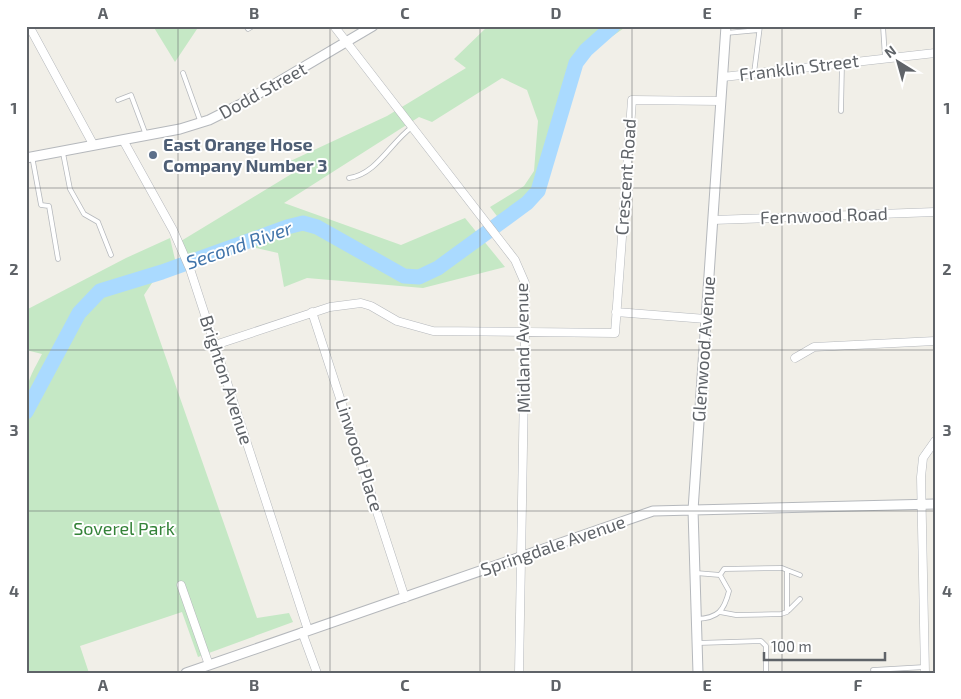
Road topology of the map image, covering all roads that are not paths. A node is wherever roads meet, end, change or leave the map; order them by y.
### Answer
1 (29, 26) edge
2 (246, 26) edge
3 (253, 26) edge
4 (334, 26) edge
5 (374, 26) edge
6 (883, 26) edge
7 (759, 28) edge
8 (726, 30) edge
9 (347, 43) junction
10 (935, 53) edge
11 (884, 58) junction
12 (842, 63) junction
13 (183, 73) dead end
14 (754, 73) junction
15 (723, 77) junction
16 (118, 100) dead end
17 (721, 101) junction
18 (841, 111) dead end
19 (201, 123) junction
20 (412, 127) junction
21 (146, 135) junction
22 (123, 140) junction
23 (93, 144) junction
24 (63, 150) junction
25 (29, 157) edge
26 (349, 178) dead end
27 (935, 212) edge
28 (713, 220) junction
29 (111, 255) dead end
30 (58, 259) dead end
31 (312, 312) junction
32 (616, 312) junction
33 (706, 319) junction
34 (525, 331) junction
35 (935, 341) edge
36 (215, 346) junction
37 (795, 358) dead end
38 (935, 441) edge
39 (922, 503) junction
40 (935, 504) edge
41 (693, 510) junction
42 (521, 557) junction
43 (787, 570) junction
44 (695, 573) junction
45 (720, 575) junction
46 (800, 575) dead end
47 (181, 585) dead end
48 (405, 598) junction
49 (800, 599) dead end
50 (720, 612) junction
51 (787, 612) junction
52 (697, 619) junction
53 (305, 631) junction
54 (697, 643) junction
55 (209, 665) junction
56 (873, 670) dead end
57 (925, 670) edge
58 (186, 673) edge
59 (317, 673) edge
60 (519, 673) edge
61 (698, 673) edge
62 (766, 673) edge

1 - 23 street
2 - 3 lane
4 - 9 street, Midland Avenue
5 - 9 street, Dodd Street
6 - 11 lane
7 - 8 lane
7 - 14 lane
8 - 15 street, Glenwood Avenue
9 - 19 street, Dodd Street
9 - 20 street, Midland Avenue
10 - 11 street, Franklin Street
11 - 12 street, Franklin Street
12 - 14 street, Franklin Street
12 - 18 lane
13 - 19 lane
14 - 15 street, Franklin Street
15 - 17 street, Glenwood Avenue
16 - 21 lane
17 - 28 street, Glenwood Avenue
17 - 32 street, Crescent Road
19 - 21 street, Dodd Street
20 - 26 lane
20 - 34 street, Midland Avenue
21 - 22 street, Dodd Street
22 - 23 street, Dodd Street
22 - 36 street, Brighton Avenue
23 - 24 street, Dodd Street
24 - 25 street, Dodd Street
24 - 29 lane
25 - 30 lane
27 - 28 street, Fernwood Road
28 - 33 street, Glenwood Avenue
31 - 34 street
31 - 36 street
31 - 48 street, Linwood Place
32 - 33 street
32 - 34 street
33 - 41 street, Glenwood Avenue
34 - 42 street, Midland Avenue
35 - 37 street
36 - 53 street, Brighton Avenue
38 - 39 street
39 - 40 street, Springdale Avenue
39 - 41 street, Springdale Avenue
39 - 57 street
41 - 42 street, Springdale Avenue
41 - 44 street, Glenwood Avenue
42 - 48 street, Springdale Avenue
42 - 60 street, Midland Avenue
43 - 45 lane
43 - 46 lane
43 - 51 lane
44 - 45 lane
44 - 52 street, Glenwood Avenue
45 - 50 lane
47 - 55 street
48 - 53 street, Springdale Avenue
49 - 51 lane
50 - 51 lane
50 - 52 lane
52 - 54 street, Glenwood Avenue
53 - 55 street, Springdale Avenue
53 - 59 street, Brighton Avenue
54 - 61 street, Glenwood Avenue
54 - 62 lane
55 - 58 street, Springdale Avenue
56 - 57 lane

